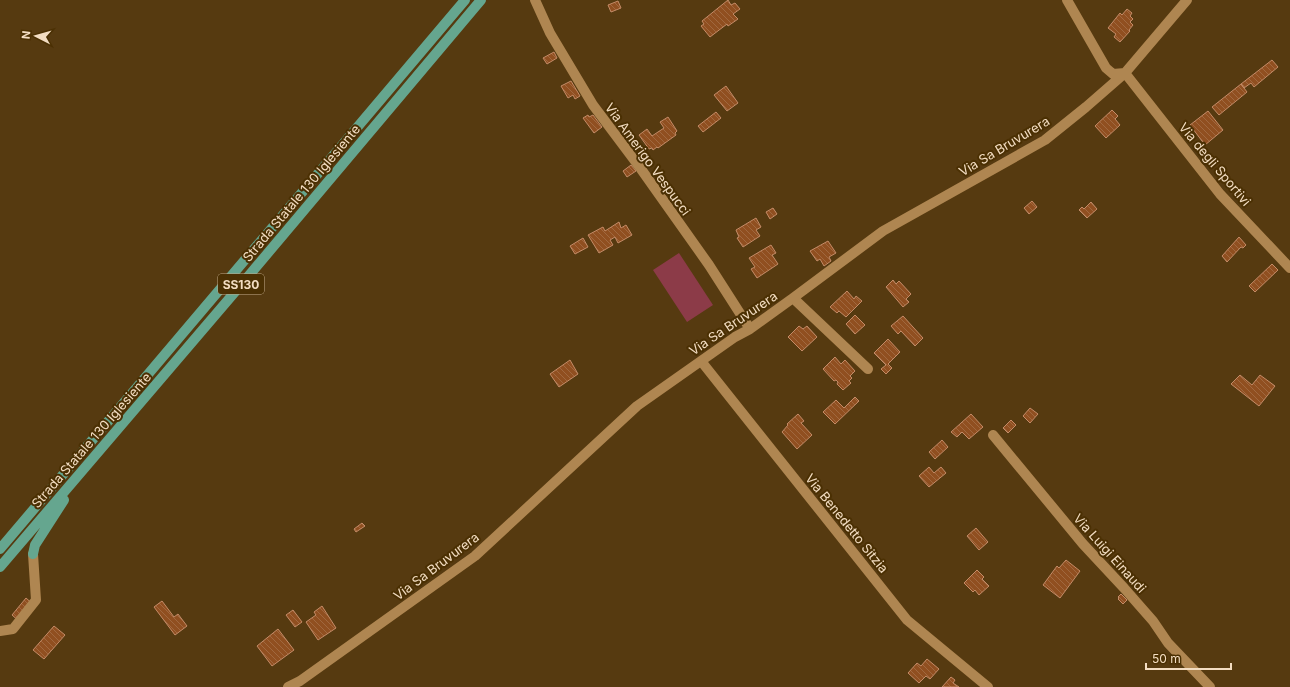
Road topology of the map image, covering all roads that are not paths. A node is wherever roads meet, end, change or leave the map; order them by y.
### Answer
1 (465, 0) edge
2 (481, 0) edge
3 (535, 0) edge
4 (1067, 0) edge
5 (1187, 0) edge
6 (1125, 73) junction
7 (1290, 268) edge
8 (793, 298) junction
9 (750, 329) junction
10 (701, 361) junction
11 (868, 369) dead end
12 (993, 434) dead end
13 (92, 459) junction
14 (0, 549) edge
15 (33, 554) joint
16 (0, 567) edge
17 (0, 630) edge
18 (288, 687) edge
19 (988, 687) edge
20 (1210, 687) edge

1 - 14 main road, Strada Statale 130 Iglesiente / SS130
2 - 13 main road, Strada Statale 130 Iglesiente / SS130
3 - 9 street, Via Amerigo Vespucci
4 - 6 street
5 - 6 street, Via Sa Bruvurera
6 - 7 street, Via degli Sportivi
6 - 8 street, Via Sa Bruvurera
8 - 9 street, Via Sa Bruvurera
8 - 11 street
9 - 10 street, Via Sa Bruvurera
10 - 18 street, Via Sa Bruvurera
10 - 19 street, Via Benedetto Sitzia
12 - 20 street, Via Luigi Einaudi
13 - 15 main road
13 - 16 main road, Strada Statale 130 Iglesiente / SS130
15 - 17 street

